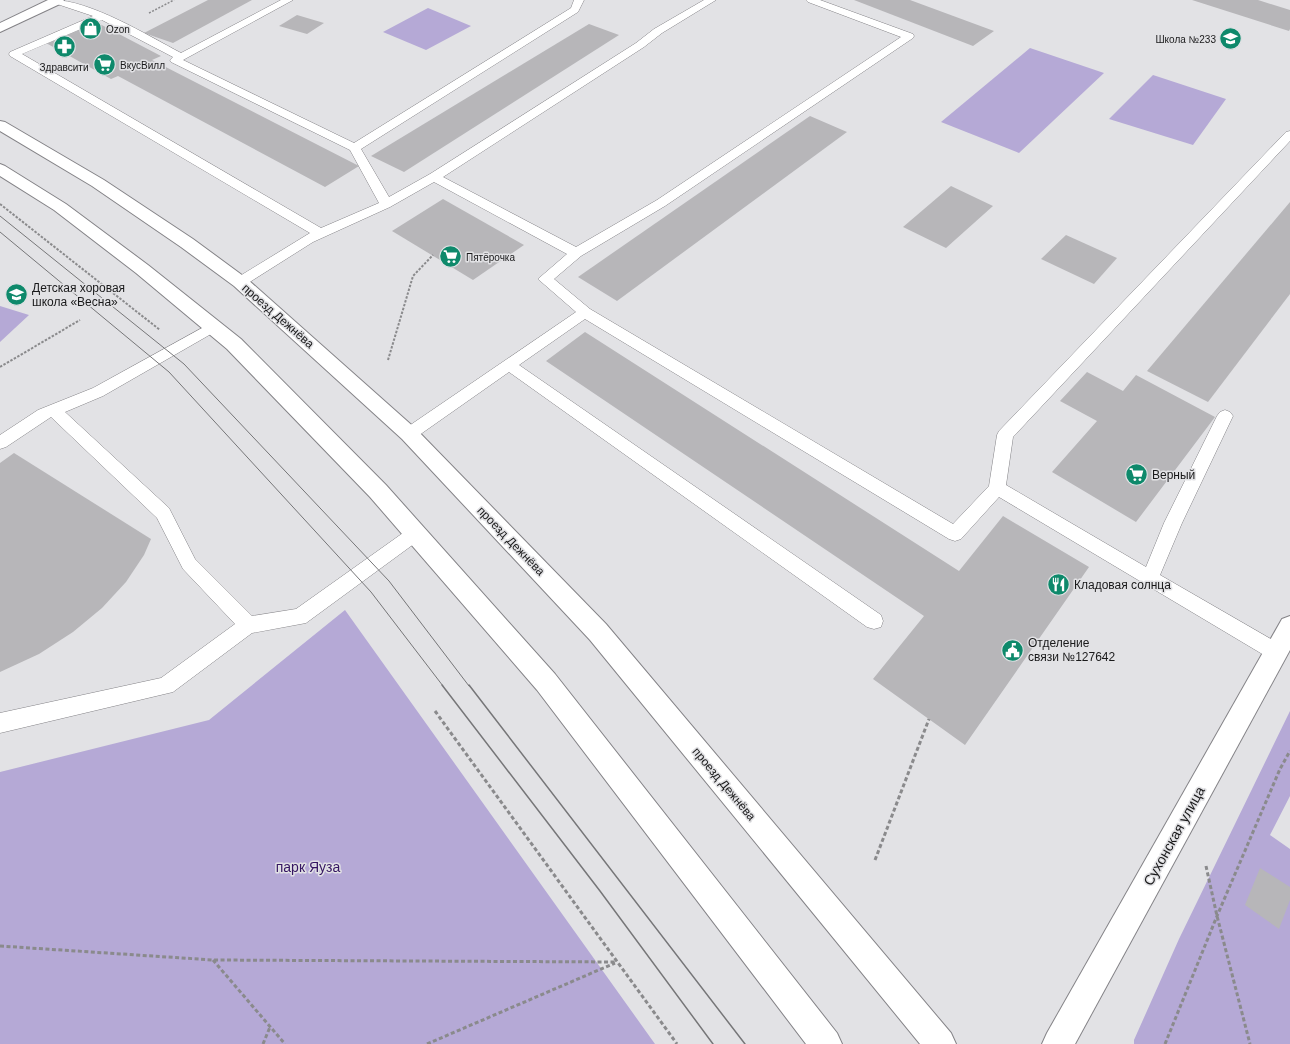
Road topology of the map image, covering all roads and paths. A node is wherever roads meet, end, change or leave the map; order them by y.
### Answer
1 (58, 0) edge
2 (288, 0) edge
3 (579, 0) edge
4 (711, 0) edge
5 (811, 0) edge
6 (102, 16) junction
7 (0, 28) edge
8 (182, 57) junction
9 (0, 125) edge
10 (1290, 134) edge
11 (355, 148) junction
12 (0, 169) edge
13 (434, 177) junction
14 (0, 204) edge
15 (386, 204) junction
16 (320, 234) junction
17 (576, 253) junction
18 (432, 255) dead end
19 (240, 282) junction
20 (585, 312) junction
21 (80, 320) dead end
22 (212, 327) junction
23 (180, 346) junction
24 (388, 360) dead end
25 (509, 365) junction
26 (0, 367) edge
27 (53, 410) junction
28 (1225, 416) dead end
29 (409, 434) junction
30 (0, 443) edge
31 (997, 488) junction
32 (416, 533) junction
33 (1150, 578) junction
34 (874, 621) dead end
35 (248, 625) junction
36 (1290, 627) edge
37 (1276, 652) junction
38 (435, 711) dead end
39 (929, 719) dead end
40 (0, 723) edge
41 (1290, 751) edge
42 (875, 860) dead end
43 (1206, 866) dead end
44 (1217, 916) junction
45 (0, 946) edge
46 (213, 960) junction
47 (617, 962) junction
48 (270, 1027) junction
49 (263, 1044) edge
50 (285, 1044) edge
51 (427, 1044) edge
52 (678, 1044) edge
53 (826, 1044) edge
54 (940, 1044) edge
55 (1058, 1044) edge
56 (1165, 1044) edge
57 (1250, 1044) edge

1 - 6 lane
1 - 7 main road
2 - 8 lane
3 - 11 lane
4 - 13 lane
5 - 17 lane
6 - 8 lane
6 - 16 lane
8 - 11 lane
9 - 19 main road, проезд Дежнёва
10 - 31 lane
11 - 15 lane
12 - 22 main road
13 - 15 lane
13 - 17 lane
14 - 23 path
15 - 16 lane
16 - 19 lane
17 - 20 lane
18 - 24 path
19 - 29 main road, проезд Дежнёва
20 - 25 lane
20 - 31 lane
21 - 26 path
22 - 23 lane
22 - 32 main road
23 - 27 lane
25 - 29 lane
25 - 34 lane
27 - 30 lane
27 - 35 lane
28 - 33 lane
29 - 54 main road, проезд Дежнёва
31 - 33 lane
32 - 35 lane
32 - 53 main road
33 - 37 lane
35 - 40 lane
36 - 37 main road, Сухонская улица
37 - 55 main road, Сухонская улица
38 - 47 path
39 - 42 path
41 - 44 path
43 - 44 path
44 - 56 path
44 - 57 path
45 - 46 path
46 - 47 path
46 - 48 path
47 - 51 path
47 - 52 path
48 - 49 path
48 - 50 path

